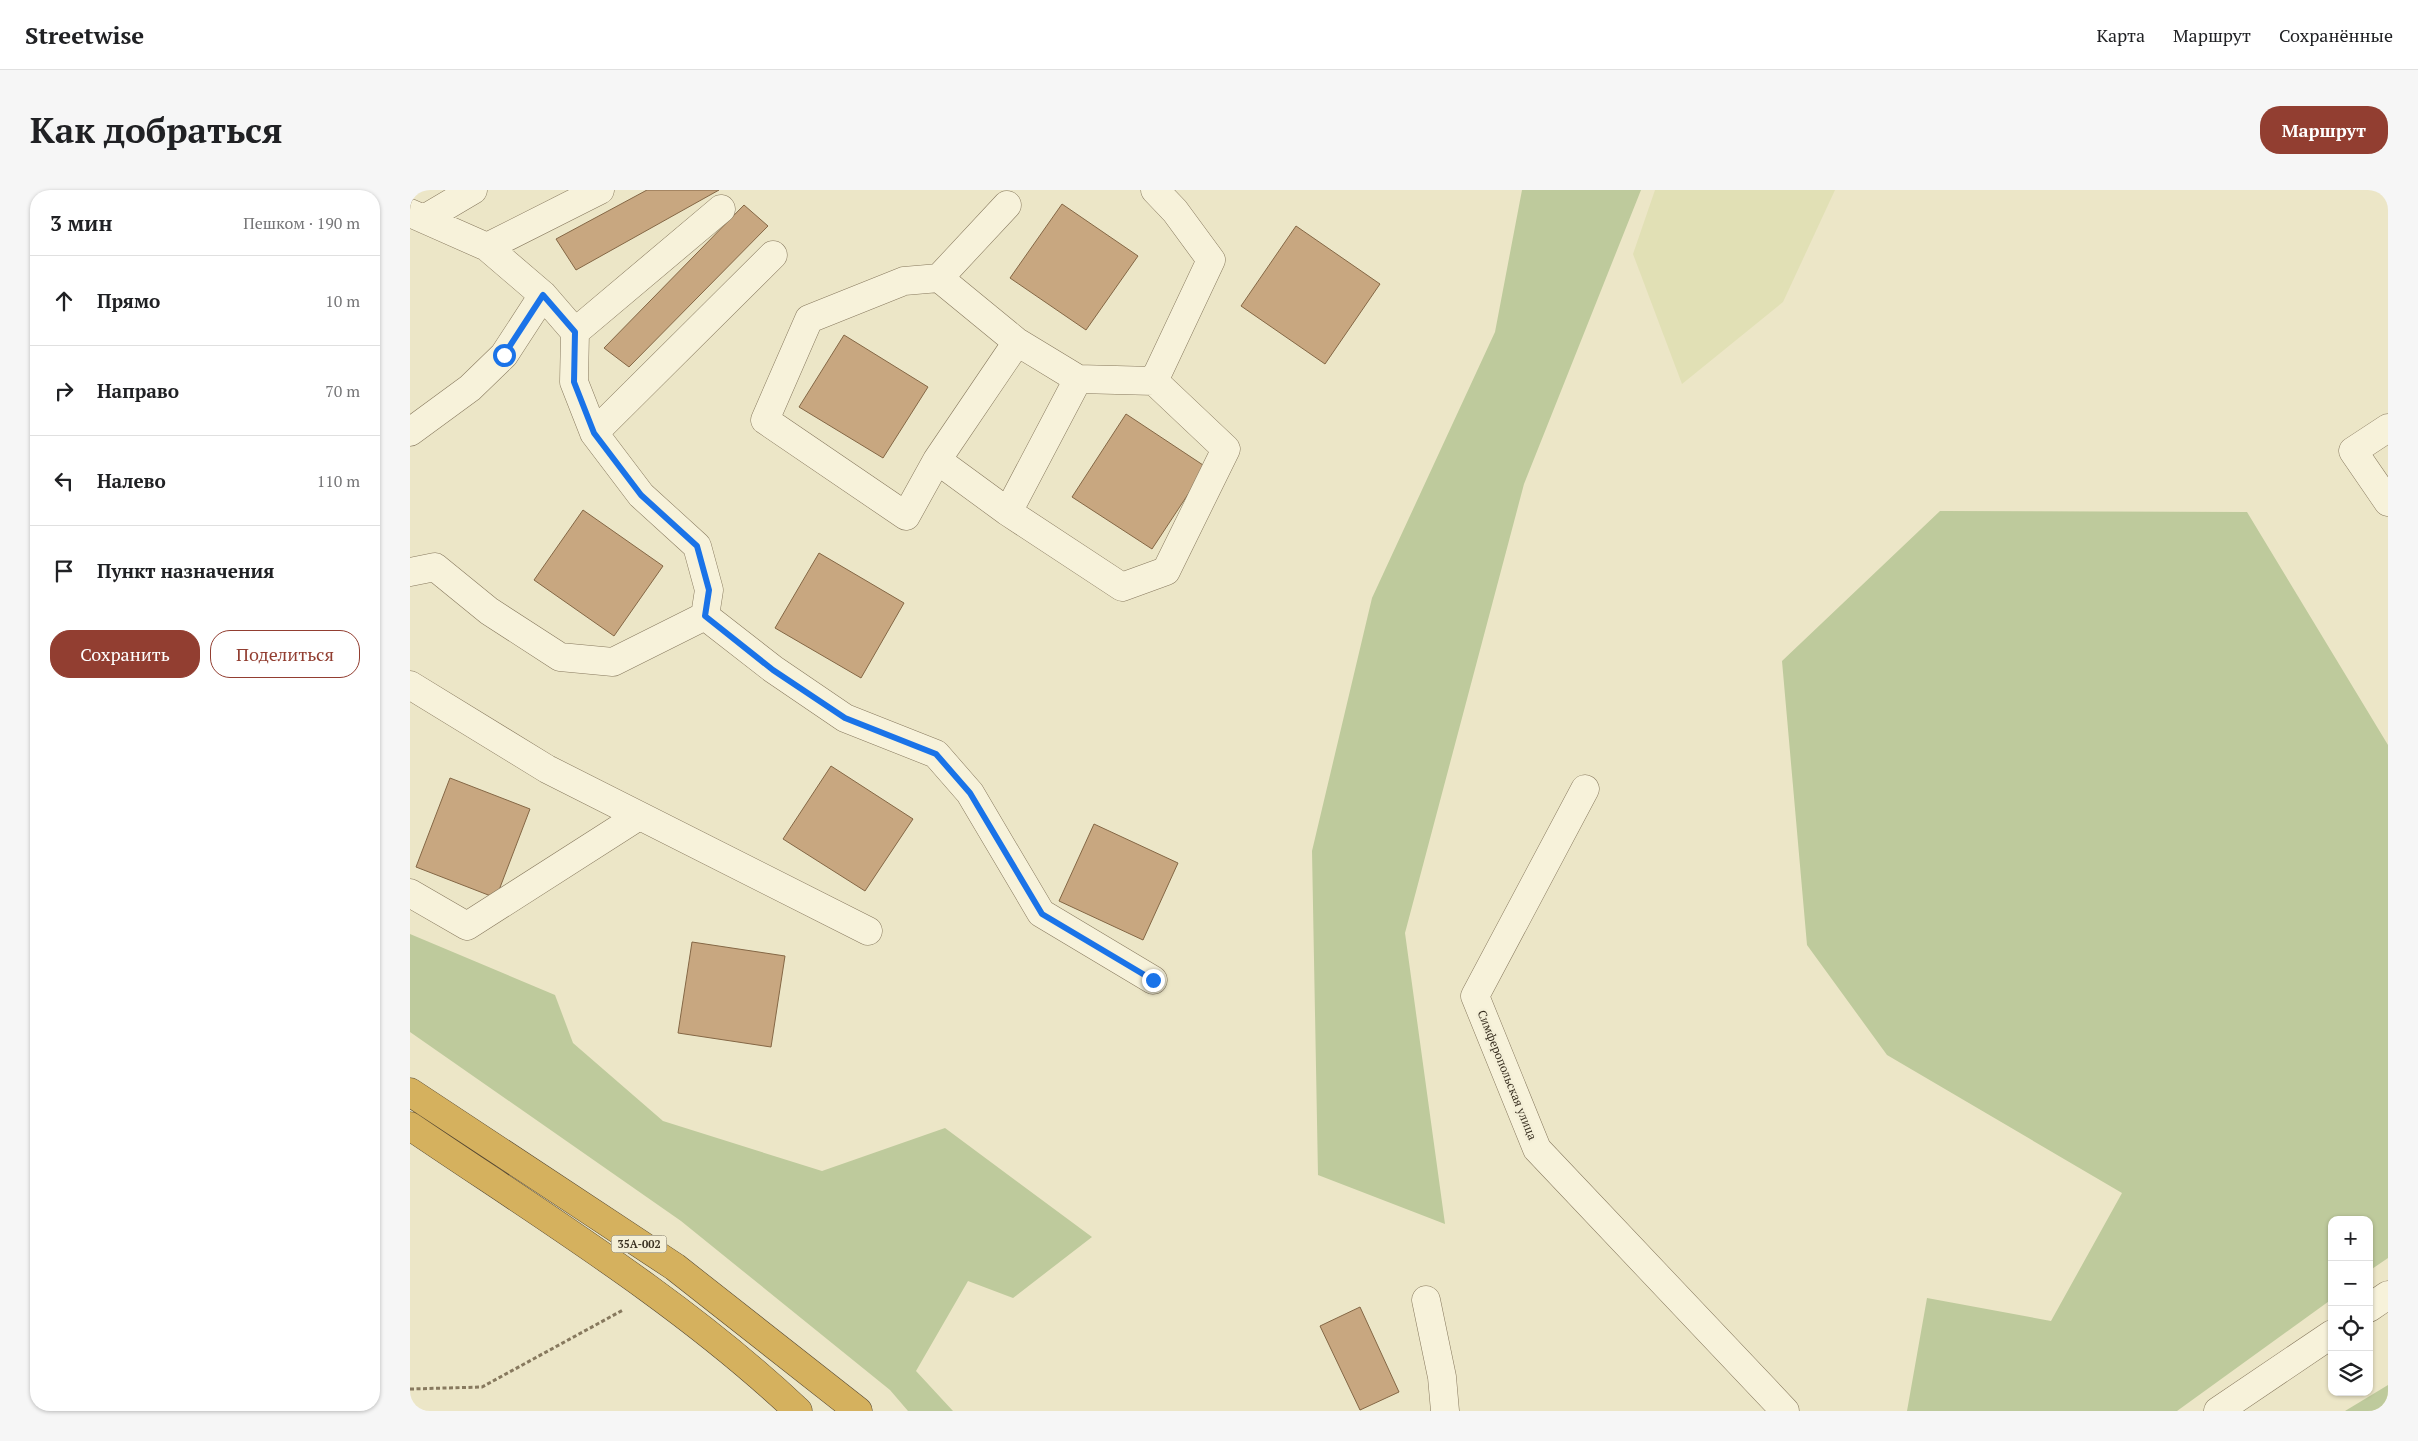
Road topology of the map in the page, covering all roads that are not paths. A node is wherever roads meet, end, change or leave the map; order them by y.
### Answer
1 (473, 190) edge
2 (600, 190) edge
3 (1155, 190) edge
4 (1007, 205) dead end
5 (721, 209) dead end
6 (417, 216) edge
7 (487, 247) junction
8 (773, 255) dead end
9 (939, 278) junction
10 (543, 295) junction
11 (575, 332) junction
12 (1017, 342) junction
13 (1078, 379) junction
14 (1154, 381) junction
15 (2388, 428) edge
16 (410, 432) edge
17 (594, 433) junction
18 (937, 460) junction
19 (2388, 502) edge
20 (1008, 512) junction
21 (410, 572) edge
22 (705, 616) junction
23 (410, 685) edge
24 (1585, 789) dead end
25 (639, 816) junction
26 (410, 893) edge
27 (868, 931) dead end
28 (1153, 980) dead end
29 (410, 1092) edge
30 (410, 1126) edge
31 (2388, 1295) edge
32 (1426, 1300) dead end
33 (2372, 1306) edge
34 (2328, 1337) edge
35 (798, 1411) edge
36 (858, 1411) edge
37 (1445, 1411) edge
38 (1784, 1411) edge
39 (2218, 1411) edge

1 - 6 street
2 - 7 street
3 - 14 street
4 - 9 street
5 - 11 street
6 - 7 street
7 - 10 street
8 - 17 street
9 - 12 street
9 - 18 street
10 - 11 street
10 - 16 street
11 - 17 street
12 - 13 street
12 - 18 street
13 - 14 street
13 - 20 street
14 - 20 street
15 - 19 street
17 - 22 street
18 - 20 street
21 - 22 street
22 - 28 street
23 - 25 street
24 - 38 street, Симферопольская улица
25 - 26 street
25 - 27 street
29 - 36 highway, 35А-002
30 - 35 highway, 35А-002
31 - 33 street
32 - 37 street
34 - 39 street

